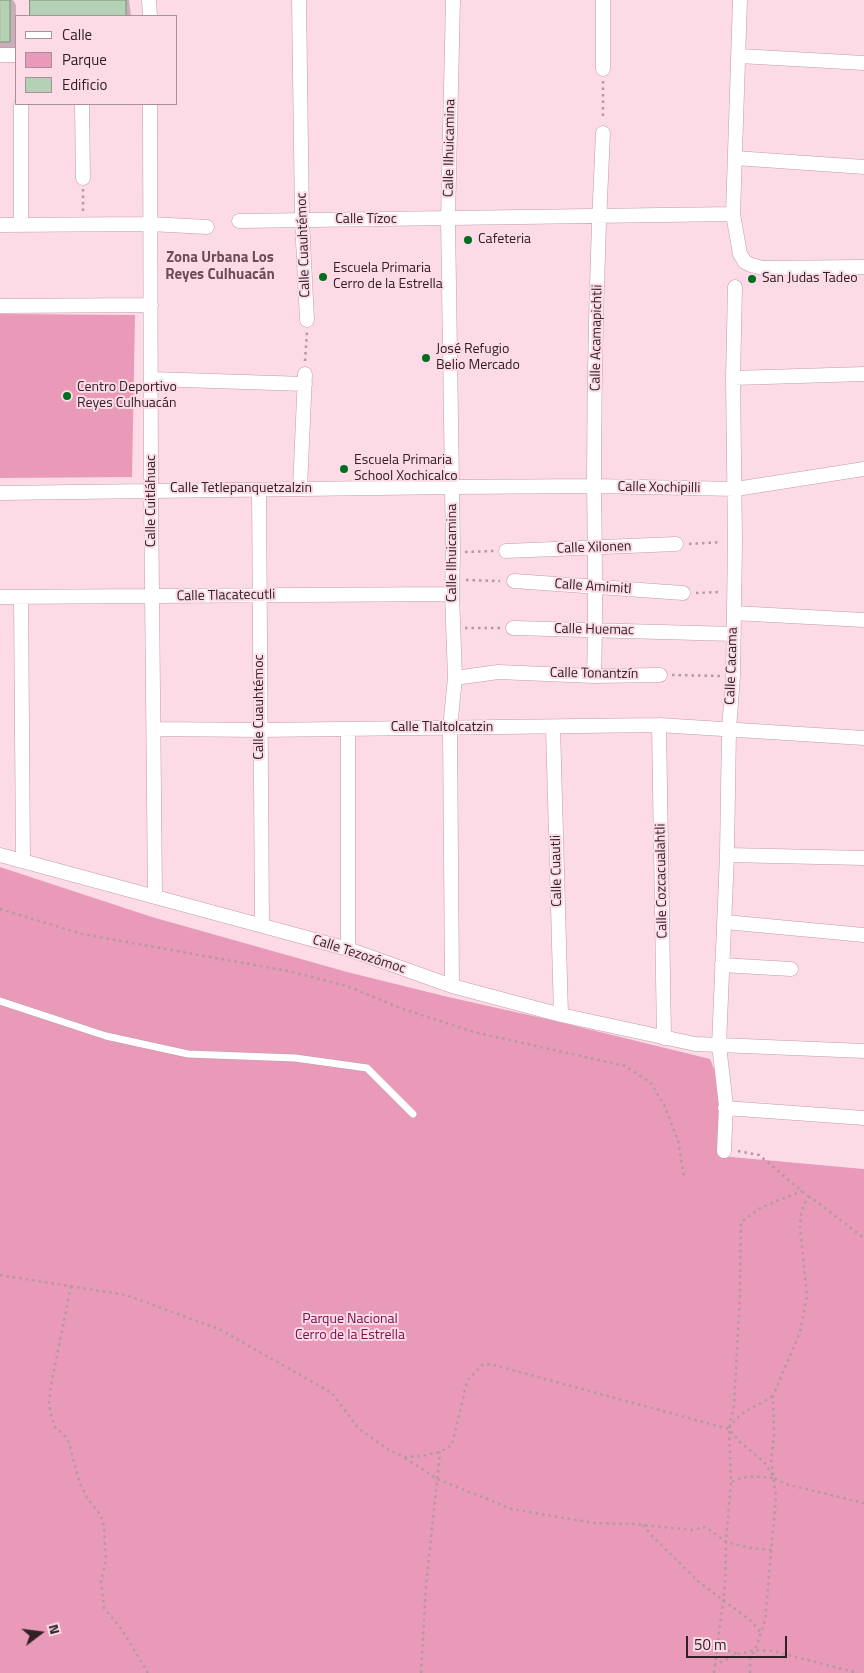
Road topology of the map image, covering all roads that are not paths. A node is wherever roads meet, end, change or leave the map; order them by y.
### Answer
1 (149, 0) edge
2 (299, 0) edge
3 (453, 0) edge
4 (603, 0) edge
5 (740, 0) edge
6 (150, 15) edge
7 (0, 55) edge
8 (15, 55) edge
9 (739, 56) junction
10 (864, 63) edge
11 (603, 69) road end
12 (21, 105) edge
13 (82, 105) edge
14 (150, 105) edge
15 (603, 134) road end
16 (735, 158) junction
17 (864, 167) edge
18 (83, 178) road end
19 (733, 214) junction
20 (599, 215) junction
21 (448, 219) junction
22 (302, 220) junction
23 (239, 221) dead end
24 (20, 224) junction
25 (150, 224) junction
26 (0, 225) edge
27 (207, 227) dead end
28 (864, 267) edge
29 (735, 287) dead end
30 (152, 305) junction
31 (0, 306) edge
32 (307, 320) road end
33 (864, 374) edge
34 (733, 378) junction
35 (152, 379) junction
36 (864, 469) edge
37 (594, 486) junction
38 (452, 487) junction
39 (300, 489) junction
40 (736, 489) junction
41 (151, 490) junction
42 (259, 490) junction
43 (0, 493) edge
44 (676, 544) road end
45 (596, 548) junction
46 (506, 551) road end
47 (514, 581) road end
48 (452, 587) junction
49 (596, 588) junction
50 (683, 593) road end
51 (259, 595) junction
52 (0, 597) edge
53 (21, 597) junction
54 (153, 597) junction
55 (734, 613) junction
56 (864, 620) edge
57 (513, 628) road end
58 (596, 630) junction
59 (734, 634) junction
60 (660, 674) road end
61 (594, 676) junction
62 (455, 678) junction
63 (659, 725) junction
64 (553, 727) junction
65 (450, 728) junction
66 (348, 729) junction
67 (729, 729) junction
68 (154, 730) junction
69 (260, 730) junction
70 (864, 738) edge
71 (0, 855) edge
72 (727, 856) junction
73 (864, 858) edge
74 (23, 861) junction
75 (155, 898) junction
76 (725, 922) junction
77 (262, 925) junction
78 (864, 935) edge
79 (348, 950) junction
80 (722, 965) junction
81 (791, 969) dead end
82 (452, 986) junction
83 (0, 1001) edge
84 (560, 1016) junction
85 (664, 1038) junction
86 (719, 1045) junction
87 (864, 1051) edge
88 (725, 1108) junction
89 (413, 1114) dead end
90 (864, 1118) edge
91 (724, 1150) road end

1 - 6 street
2 - 22 street, Calle Cuauhtémoc
3 - 21 street, Calle Ilhuicamina
4 - 11 street
5 - 9 street
7 - 8 street
9 - 10 street
9 - 16 street
12 - 24 street
13 - 18 street
14 - 25 street, Calle Cuitláhuac
15 - 20 street, Calle Acamapichtli
16 - 17 street
16 - 19 street
19 - 20 street, Calle Tízoc
19 - 28 street
20 - 21 street, Calle Tízoc
20 - 37 street, Calle Acamapichtli
21 - 22 street, Calle Tízoc
21 - 38 street, Calle Ilhuicamina
22 - 23 street, Calle Tízoc
22 - 32 street, Calle Cuauhtémoc
24 - 25 street
24 - 26 street
25 - 27 street
25 - 30 street, Calle Cuitláhuac
29 - 34 street, Calle Cacama
30 - 31 street
30 - 35 street, Calle Cuitláhuac
33 - 34 street
34 - 40 street, Calle Cacama
35 - 39 street
35 - 41 street, Calle Cuitláhuac
36 - 40 street, Calle Xochipilli
37 - 38 street, Calle Xochipilli
37 - 40 street, Calle Xochipilli
37 - 45 street, Calle Acamapichtli
38 - 39 street, Calle Tetlepanquetzalzin
38 - 48 street, Calle Ilhuicamina
39 - 42 street, Calle Tetlepanquetzalzin
40 - 55 street, Calle Cacama
41 - 42 street, Calle Tetlepanquetzalzin
41 - 43 street, Calle Tetlepanquetzalzin
41 - 54 street, Calle Cuitláhuac
42 - 51 street, Calle Cuauhtémoc
44 - 45 street, Calle Xilonen
45 - 46 street, Calle Xilonen
45 - 49 street, Calle Acamapichtli
47 - 49 street, Calle Amimitl
48 - 51 street, Calle Tlacatecutli
48 - 62 street, Calle Ilhuicamina
49 - 50 street, Calle Amimitl
49 - 58 street, Calle Acamapichtli
51 - 54 street, Calle Tlacatecutli
51 - 69 street, Calle Cuauhtémoc
52 - 53 street, Calle Tlacatecutli
53 - 54 street, Calle Tlacatecutli
53 - 74 street
54 - 68 street, Calle Cuitláhuac
55 - 56 street
55 - 59 street, Calle Cacama
57 - 58 street, Calle Huemac
58 - 59 street, Calle Huemac
58 - 61 street, Calle Acamapichtli
59 - 67 street, Calle Cacama
60 - 61 street, Calle Tonantzín
61 - 62 street, Calle Tonantzín
62 - 65 street, Calle Ilhuicamina
63 - 64 street, Calle Tlaltolcatzin
63 - 67 street, Calle Tlaltolcatzin
63 - 85 street, Calle Cozcacualahtli
64 - 65 street, Calle Tlaltolcatzin
64 - 84 street, Calle Cuautli
65 - 66 street, Calle Tlaltolcatzin
65 - 82 street, Calle Ilhuicamina
66 - 69 street, Calle Tlaltolcatzin
66 - 79 street
67 - 70 street, Calle Tlaltolcatzin
67 - 72 street, Calle Cacama
68 - 69 street, Calle Tlaltolcatzin
68 - 75 street, Calle Cuitláhuac
69 - 77 street, Calle Cuauhtémoc
71 - 74 street, Calle Tezozómoc
72 - 73 street
72 - 76 street, Calle Cacama
74 - 75 street, Calle Tezozómoc
75 - 77 street, Calle Tezozómoc
76 - 78 street
76 - 80 street, Calle Cacama
77 - 79 street, Calle Tezozómoc
79 - 82 street, Calle Tezozómoc
80 - 81 street
80 - 86 street, Calle Cacama
82 - 84 street, Calle Tezozómoc
83 - 89 lane
84 - 85 street, Calle Tezozómoc
85 - 86 street, Calle Tezozómoc
86 - 87 street, Calle Tezozómoc
86 - 88 street, Calle Cacama
88 - 90 street
88 - 91 street, Calle Cacama

